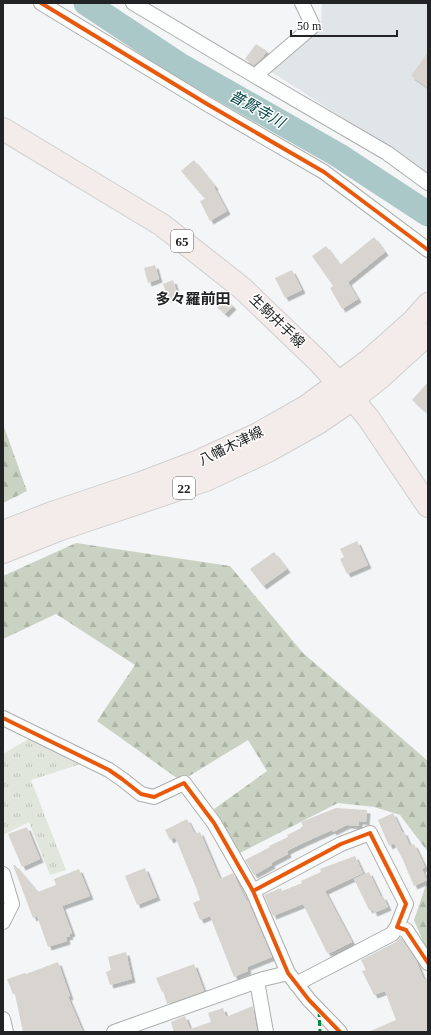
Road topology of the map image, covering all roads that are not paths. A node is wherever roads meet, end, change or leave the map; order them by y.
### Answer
1 (41, 3) edge
2 (133, 3) edge
3 (302, 3) edge
4 (255, 76) junction
5 (3, 129) edge
6 (428, 183) edge
7 (428, 250) edge
8 (428, 304) edge
9 (428, 334) edge
10 (338, 382) junction
11 (353, 399) junction
12 (428, 506) edge
13 (3, 532) edge
14 (3, 552) edge
15 (3, 718) edge
16 (3, 874) edge
17 (253, 891) junction
18 (3, 922) edge
19 (397, 927) junction
20 (428, 963) edge
21 (292, 979) junction
22 (257, 981) junction
23 (3, 1019) edge
24 (6, 1032) edge
25 (114, 1032) edge
26 (266, 1032) edge
27 (340, 1032) edge

1 - 7 street
2 - 4 street
3 - 4 street
4 - 6 street
5 - 10 main road, 生駒井手線 / 65
8 - 10 main road, 八幡木津線 / 22
9 - 11 main road, 八幡木津線 / 22
10 - 11 main road, 生駒井手線 / 65
10 - 13 main road, 八幡木津線 / 22
11 - 12 main road, 生駒井手線 / 65
11 - 14 main road, 八幡木津線 / 22
15 - 17 street
16 - 18 street
17 - 19 street
17 - 21 street
19 - 20 street
19 - 21 street
21 - 22 street
21 - 27 street
22 - 25 street
22 - 26 street
23 - 24 street

